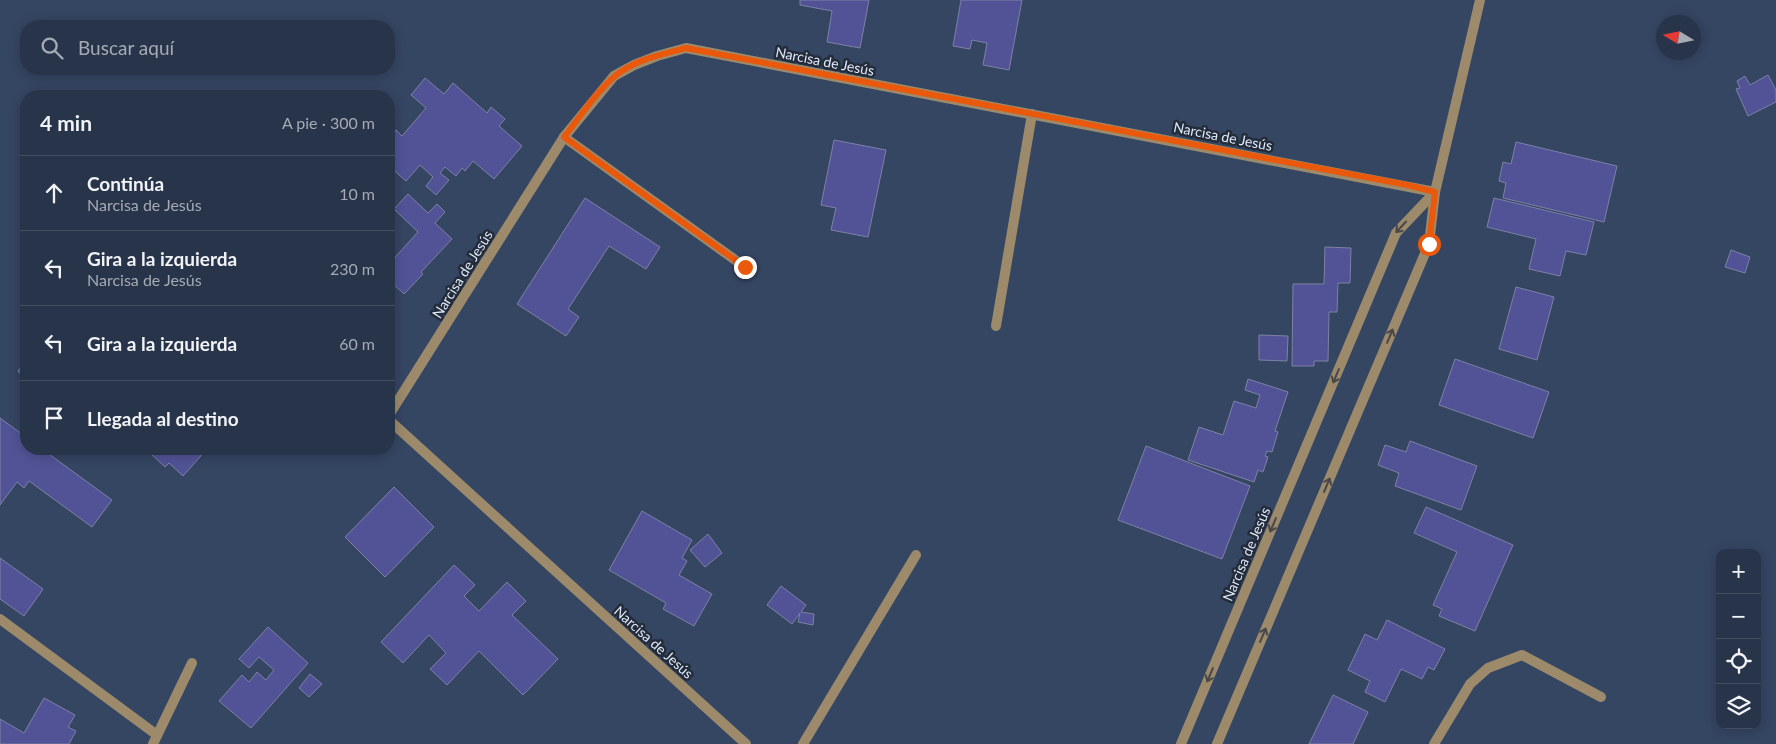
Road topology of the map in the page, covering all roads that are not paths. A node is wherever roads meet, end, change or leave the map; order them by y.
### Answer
1 (1480, 0) edge
2 (1032, 114) junction
3 (564, 137) junction
4 (1435, 192) junction
5 (745, 267) dead end
6 (996, 326) dead end
7 (395, 406) edge
8 (395, 425) edge
9 (916, 555) dead end
10 (0, 619) edge
11 (192, 663) dead end
12 (1601, 697) dead end
13 (155, 740) edge
14 (746, 744) edge
15 (803, 744) edge
16 (1181, 744) edge
17 (1217, 744) edge
18 (1434, 744) edge

1 - 4 street
2 - 3 street, Narcisa de Jesús
2 - 4 street, Narcisa de Jesús
2 - 6 street
3 - 5 street
3 - 7 street, Narcisa de Jesús
4 -> 16 street, Narcisa de Jesús
17 -> 4 street
8 - 14 street, Narcisa de Jesús
9 - 15 street
10 - 13 street
11 - 13 street
12 - 18 street

